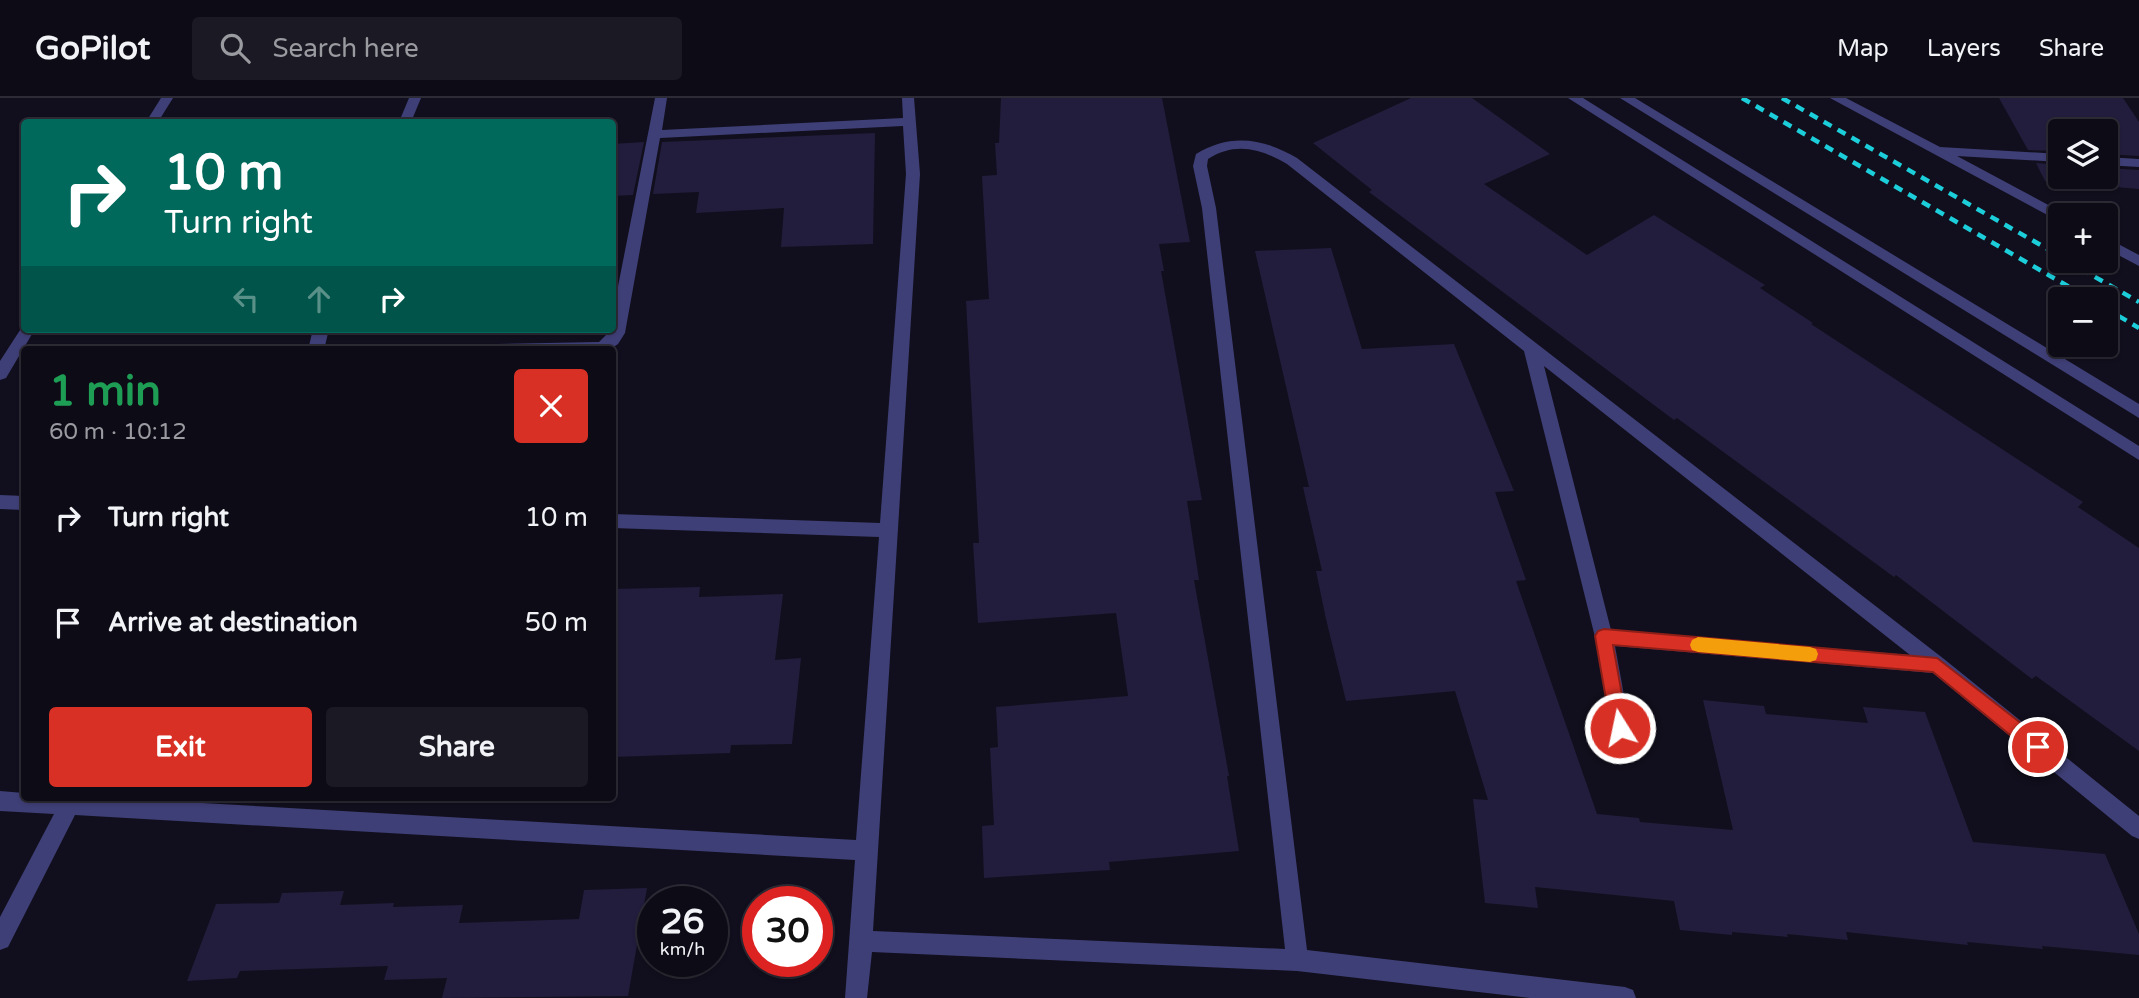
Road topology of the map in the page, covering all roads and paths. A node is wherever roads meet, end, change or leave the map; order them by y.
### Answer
1 (167, 98) edge
2 (415, 98) edge
3 (661, 98) edge
4 (908, 98) edge
5 (1574, 98) edge
6 (1626, 98) edge
7 (1836, 98) edge
8 (154, 119) edge
9 (406, 119) edge
10 (908, 122) junction
11 (654, 134) junction
12 (1707, 148) junction
13 (1935, 151) junction
14 (2048, 157) edge
15 (1672, 160) junction
16 (2118, 162) edge
17 (2139, 163) edge
18 (2048, 210) edge
19 (2118, 249) edge
20 (2139, 261) edge
21 (25, 333) edge
22 (604, 346) edge
23 (1532, 351) junction
24 (0, 374) edge
25 (2139, 412) edge
26 (2139, 454) edge
27 (0, 502) edge
28 (21, 503) edge
29 (616, 521) edge
30 (888, 530) junction
31 (1604, 636) junction
32 (1937, 665) junction
33 (1620, 728) dead end
34 (0, 801) edge
35 (69, 806) junction
36 (2139, 829) edge
37 (866, 851) junction
38 (0, 939) edge
39 (862, 941) junction
40 (1297, 960) junction
41 (856, 998) edge
42 (1625, 998) edge

1 - 8 street
2 - 9 street
3 - 11 street
4 - 10 street
5 - 15 street
6 - 12 street
7 - 13 street
10 - 11 street
10 - 30 street
11 - 22 street
12 - 15 street
12 - 25 street
13 - 14 street
13 - 18 street
15 - 26 street
16 - 17 street
19 - 20 street
21 - 24 street
23 - 31 street
23 - 32 street
23 - 40 street
27 - 28 street
29 - 30 street
30 - 37 street
31 - 32 street
31 - 33 street
32 - 36 street
34 - 35 street
35 - 37 street
35 - 38 street
37 - 39 street
39 - 40 street
39 - 41 street
40 - 42 street

